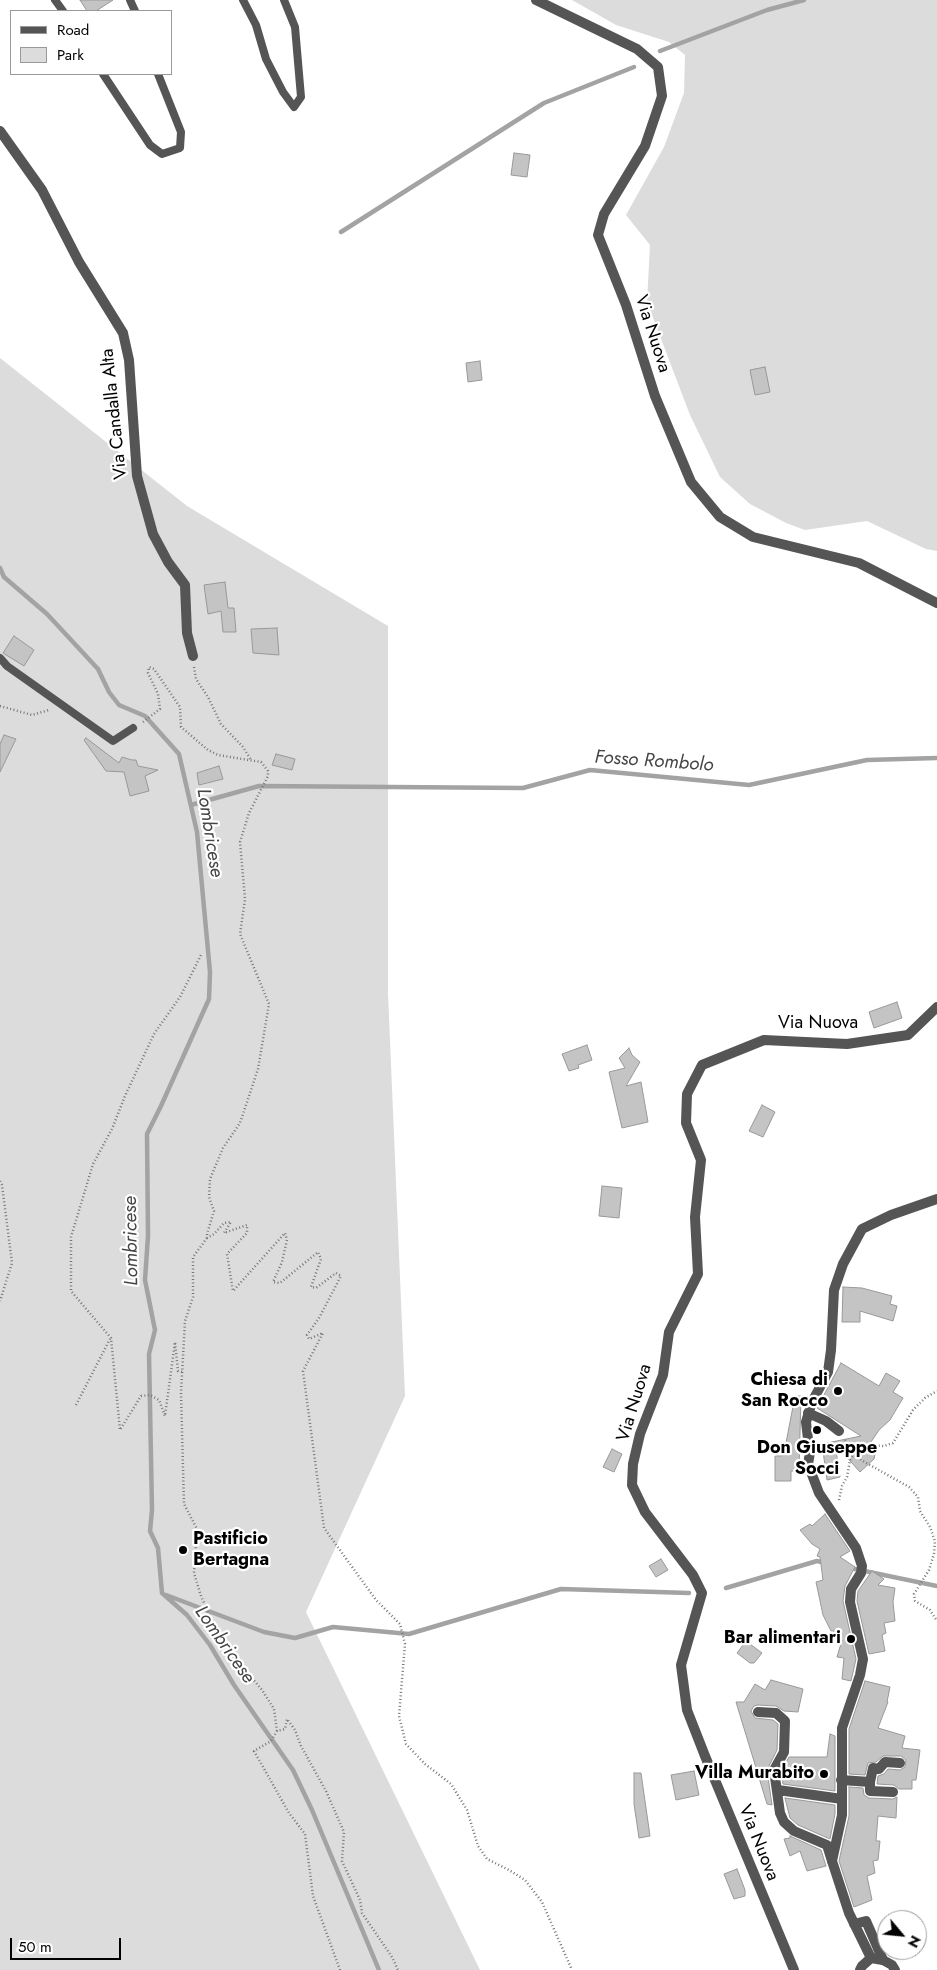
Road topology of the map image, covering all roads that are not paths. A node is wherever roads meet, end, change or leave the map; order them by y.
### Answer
1 (243, 0) edge
2 (284, 0) edge
3 (536, 0) edge
4 (104, 75) edge
5 (158, 75) edge
6 (0, 131) edge
7 (937, 603) edge
8 (193, 656) road end
9 (0, 658) edge
10 (133, 728) dead end
11 (937, 1007) edge
12 (937, 1199) edge
13 (808, 1413) junction
14 (839, 1431) dead end
15 (758, 1712) dead end
16 (900, 1763) dead end
17 (842, 1780) junction
18 (870, 1782) junction
19 (778, 1790) junction
20 (893, 1792) dead end
21 (842, 1800) junction
22 (832, 1861) junction
23 (854, 1924) junction
24 (877, 1946) edge
25 (871, 1958) junction
26 (877, 1959) edge
27 (883, 1960) edge
28 (794, 1970) edge
29 (860, 1970) edge
30 (895, 1970) edge

1 - 2 lane
3 - 7 street, Via Nuova
4 - 5 lane
6 - 8 street, Via Candalla Alta
9 - 10 lane
11 - 28 street, Via Nuova
12 - 13 street
13 - 14 street
13 - 17 street
15 - 19 street
16 - 18 street
17 - 18 street
17 - 21 street
18 - 20 street
19 - 21 street
19 - 22 street
21 - 22 street
22 - 23 street
23 - 24 street
23 - 25 street
25 - 26 street
25 - 29 street
27 - 30 street

